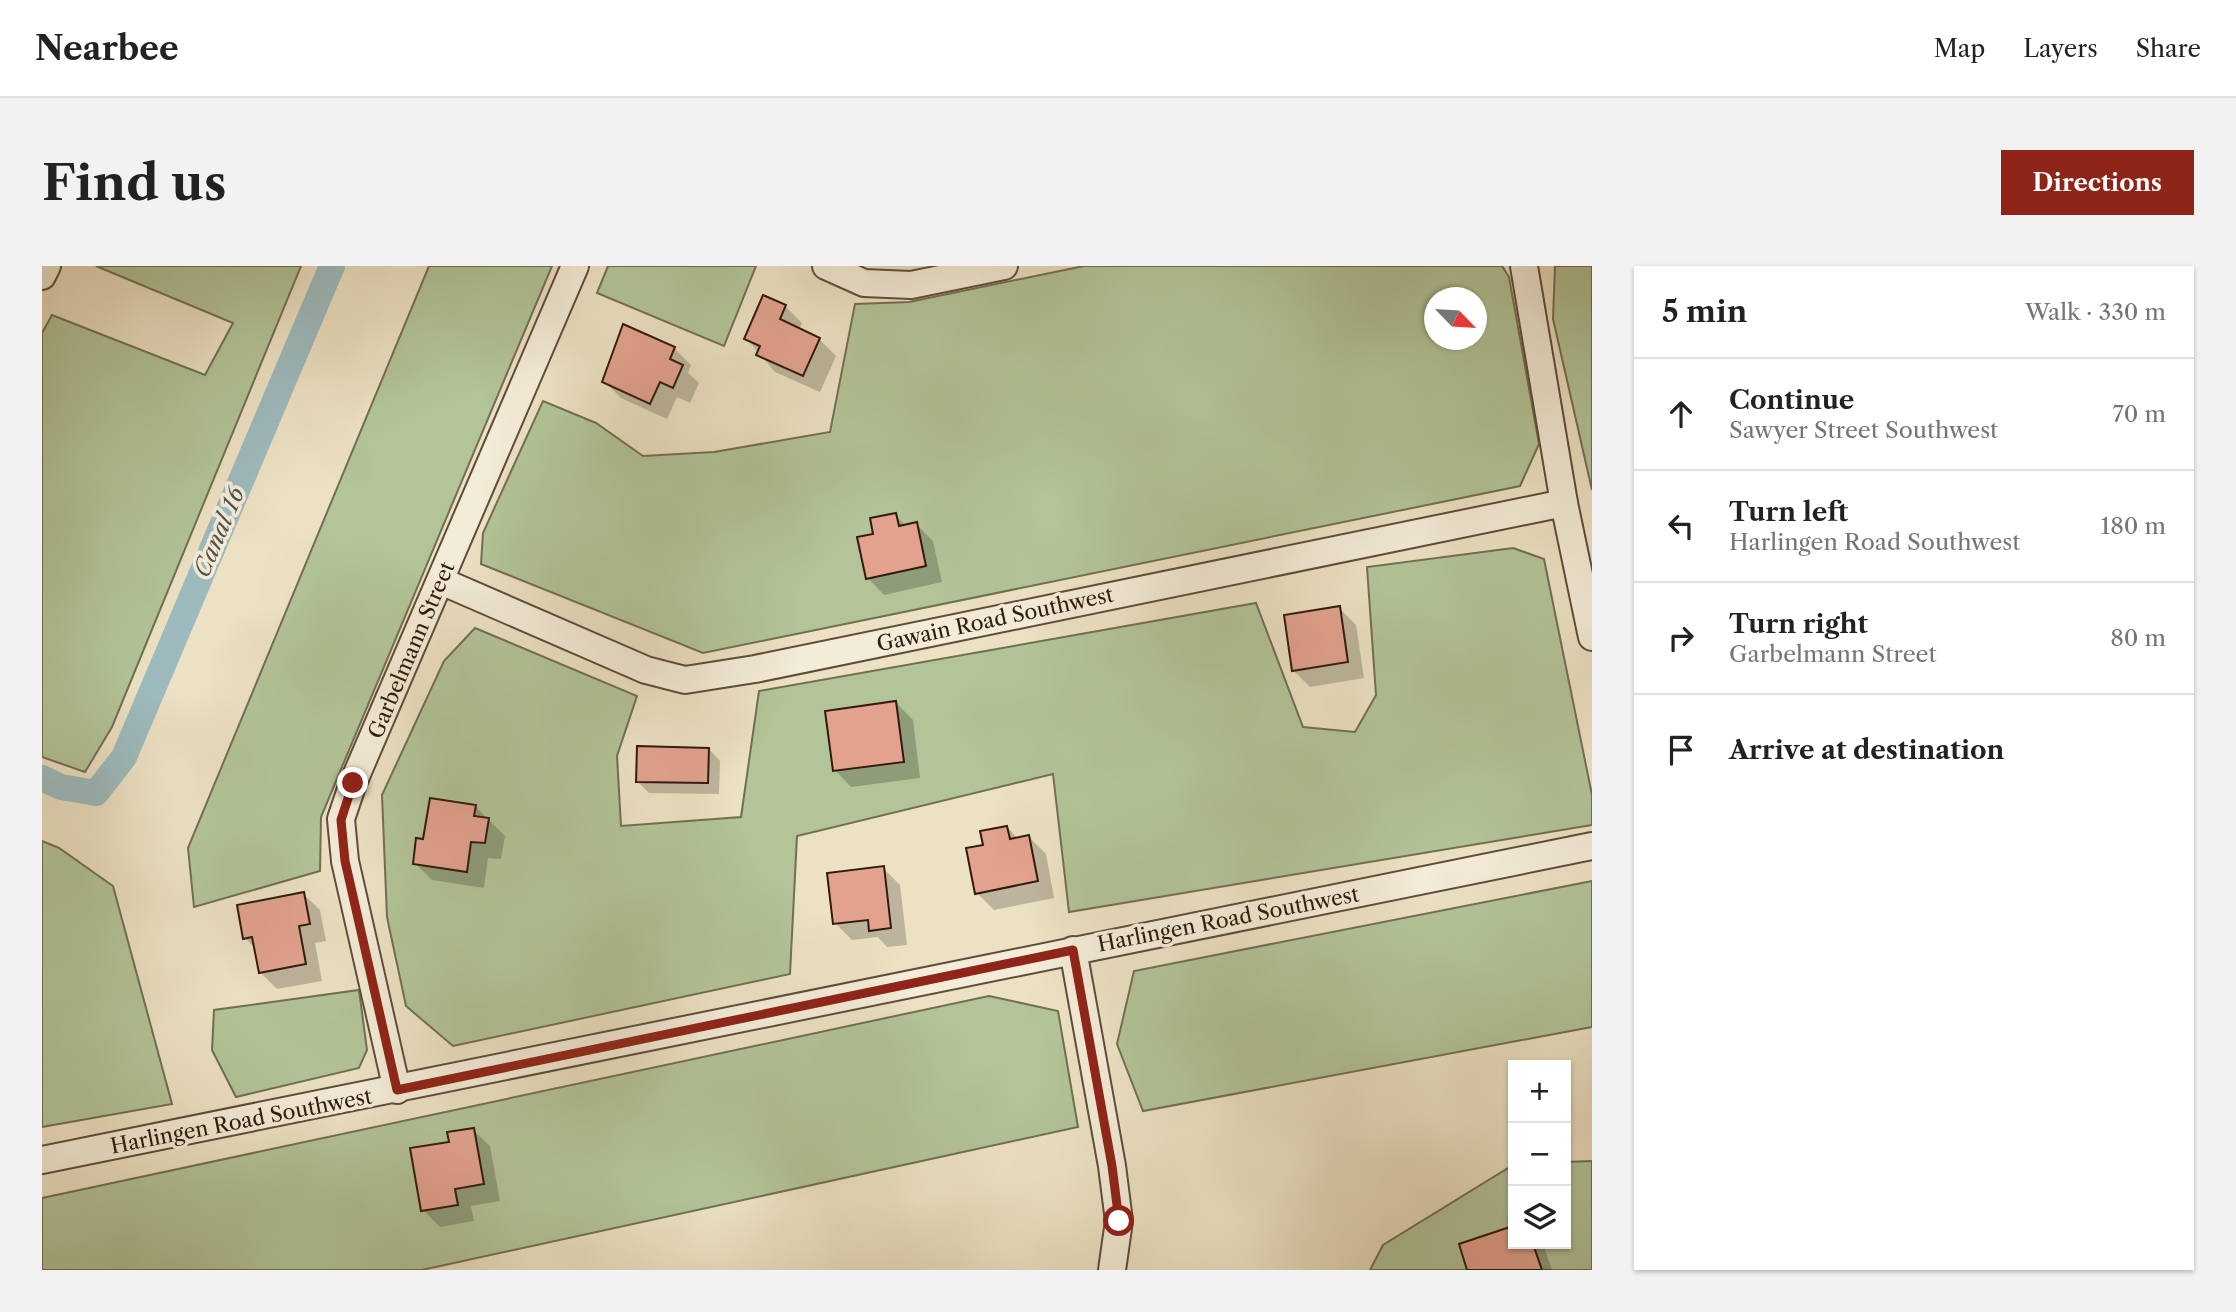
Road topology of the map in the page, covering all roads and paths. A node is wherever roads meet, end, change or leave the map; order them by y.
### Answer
1 (47, 266) edge
2 (575, 266) edge
3 (826, 266) edge
4 (1004, 266) edge
5 (1524, 266) edge
6 (42, 276) edge
7 (1564, 503) junction
8 (441, 581) junction
9 (1592, 636) edge
10 (1592, 846) edge
11 (1073, 950) junction
12 (397, 1090) junction
13 (42, 1160) edge
14 (1112, 1270) edge

1 - 6 street
2 - 8 street, Garbelmann Street
3 - 4 street
5 - 7 street
7 - 8 street, Gawain Road Southwest
7 - 9 street
8 - 12 street, Garbelmann Street
10 - 11 street, Harlingen Road Southwest
11 - 12 street, Harlingen Road Southwest
11 - 14 street
12 - 13 street, Harlingen Road Southwest

